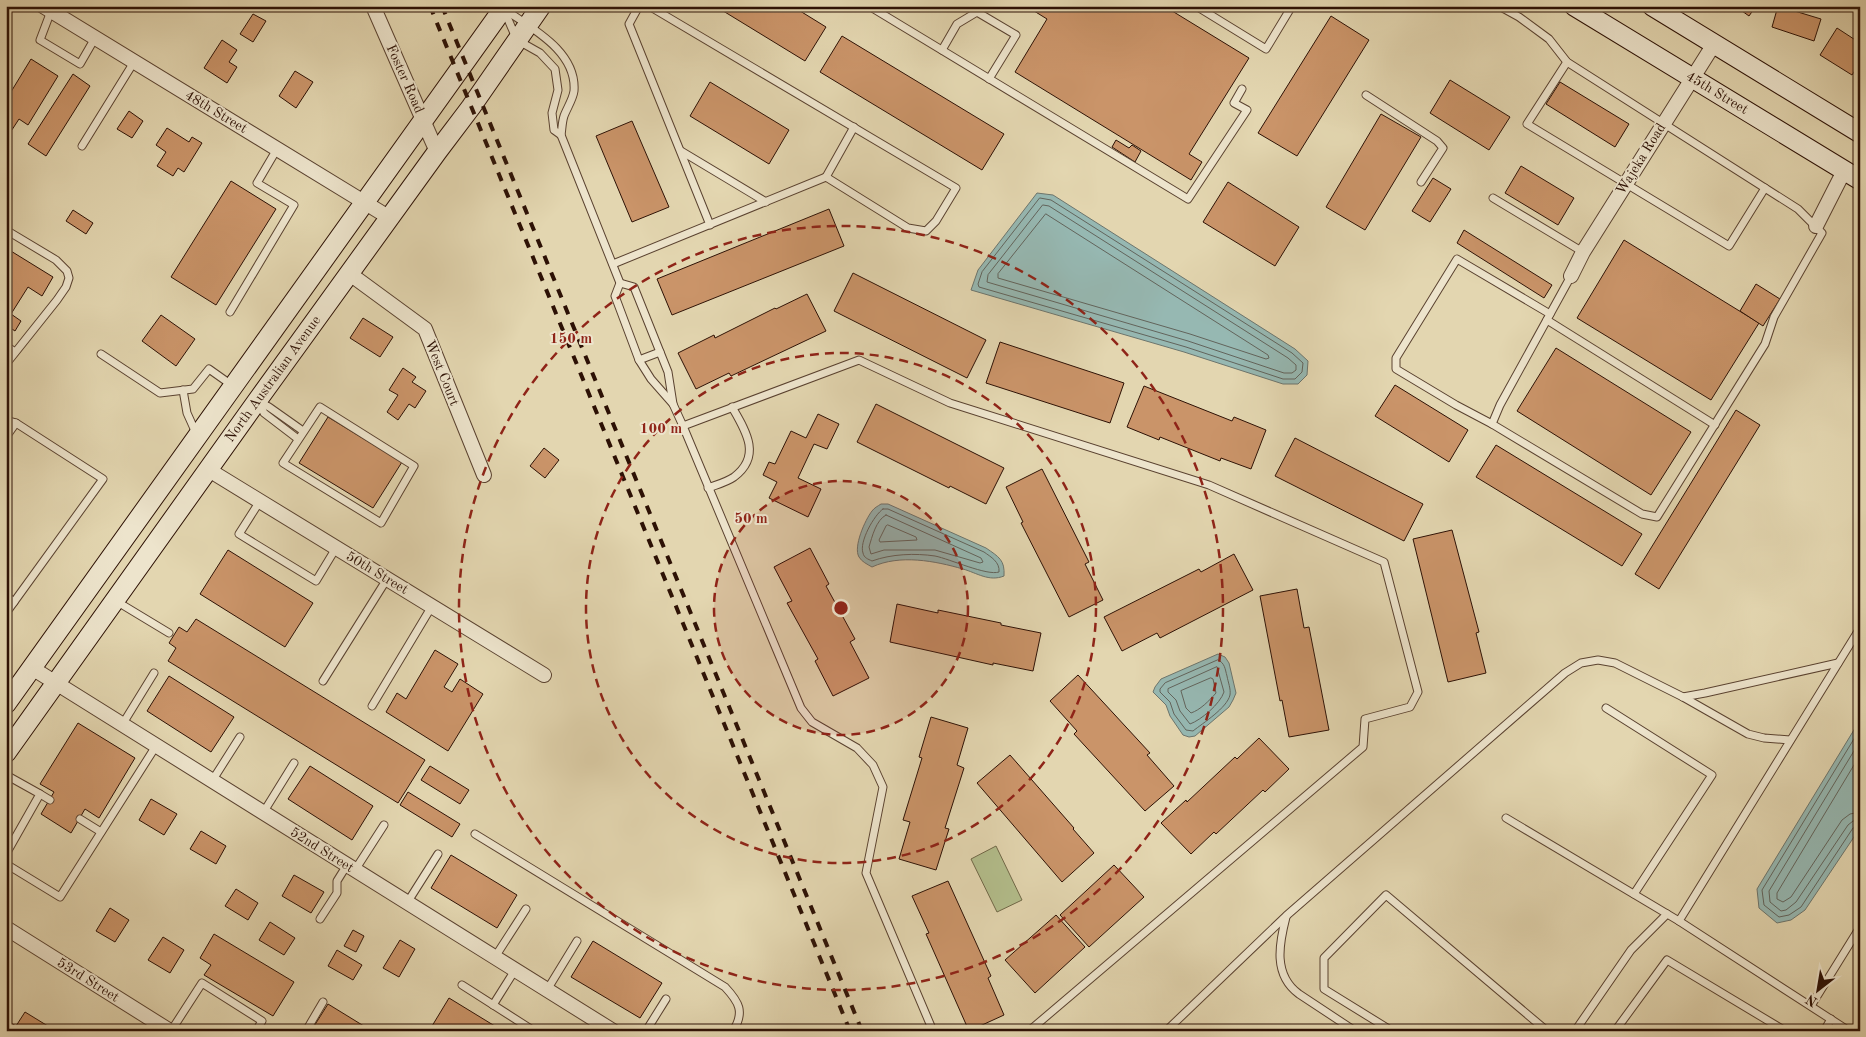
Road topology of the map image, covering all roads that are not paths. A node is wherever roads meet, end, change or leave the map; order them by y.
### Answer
1 (373, 6) edge
2 (541, 6) edge
3 (639, 6) edge
4 (649, 6) edge
5 (869, 6) edge
6 (1196, 6) edge
7 (1292, 6) edge
8 (1499, 6) edge
9 (1574, 6) edge
10 (1652, 6) edge
11 (504, 7) edge
12 (47, 9) edge
13 (522, 33) junction
14 (95, 38) junction
15 (1714, 44) junction
16 (942, 50) junction
17 (134, 62) junction
18 (1567, 62) junction
19 (1692, 78) junction
20 (989, 79) junction
21 (1242, 90) dead end
22 (1366, 94) dead end
23 (424, 121) junction
24 (1664, 122) junction
25 (854, 127) junction
26 (1860, 133) edge
27 (561, 135) junction
28 (82, 146) dead end
29 (277, 149) junction
30 (680, 151) junction
31 (437, 152) junction
32 (1852, 175) edge
33 (826, 178) junction
34 (1421, 182) dead end
35 (1626, 183) junction
36 (1766, 188) junction
37 (1493, 198) dead end
38 (364, 202) junction
39 (766, 202) junction
40 (390, 218) junction
41 (710, 225) junction
42 (1816, 226) junction
43 (6, 230) edge
44 (1583, 252) junction
45 (612, 264) junction
46 (350, 274) junction
47 (1571, 276) joint
48 (620, 283) junction
49 (230, 312) dead end
50 (1548, 317) junction
51 (6, 346) edge
52 (15, 352) junction
53 (660, 352) junction
54 (101, 354) dead end
55 (640, 360) junction
56 (6, 364) edge
57 (233, 386) junction
58 (183, 390) junction
59 (257, 401) junction
60 (673, 404) junction
61 (732, 407) junction
62 (6, 420) edge
63 (16, 423) junction
64 (1492, 424) junction
65 (1714, 425) junction
66 (683, 426) junction
67 (303, 431) junction
68 (6, 436) edge
69 (197, 436) junction
70 (298, 439) junction
71 (209, 470) junction
72 (484, 475) dead end
73 (708, 488) junction
74 (260, 501) junction
75 (336, 548) junction
76 (387, 579) junction
77 (6, 596) edge
78 (115, 601) junction
79 (14, 602) junction
80 (432, 606) junction
81 (6, 614) edge
82 (1860, 628) edge
83 (170, 634) dead end
84 (1838, 663) junction
85 (32, 668) junction
86 (154, 673) dead end
87 (544, 675) dead end
88 (323, 681) dead end
89 (56, 683) junction
90 (1683, 697) junction
91 (6, 704) edge
92 (372, 706) dead end
93 (1606, 708) dead end
94 (122, 724) junction
95 (240, 737) dead end
96 (1790, 740) junction
97 (156, 746) junction
98 (6, 752) edge
99 (294, 762) dead end
100 (6, 775) edge
101 (212, 781) junction
102 (40, 794) junction
103 (50, 800) dead end
104 (263, 813) junction
105 (80, 818) dead end
106 (1506, 818) dead end
107 (384, 826) dead end
108 (101, 832) junction
109 (475, 834) dead end
110 (6, 854) edge
111 (438, 854) dead end
112 (6, 864) edge
113 (351, 867) junction
114 (1634, 894) junction
115 (407, 903) junction
116 (526, 909) dead end
117 (1667, 914) junction
118 (1286, 916) junction
119 (320, 919) dead end
120 (1679, 921) junction
121 (1860, 927) edge
122 (6, 928) edge
123 (577, 941) dead end
124 (495, 957) junction
125 (515, 970) junction
126 (462, 985) dead end
127 (547, 990) junction
128 (666, 999) dead end
129 (323, 1002) dead end
130 (494, 1005) junction
131 (1811, 1006) junction
132 (1831, 1019) junction
133 (170, 1031) edge
134 (256, 1031) edge
135 (306, 1031) edge
136 (534, 1031) edge
137 (613, 1031) edge
138 (646, 1031) edge
139 (734, 1031) edge
140 (933, 1031) edge
141 (1029, 1031) edge
142 (1166, 1031) edge
143 (1355, 1031) edge
144 (1392, 1031) edge
145 (1547, 1031) edge
146 (1575, 1031) edge
147 (1615, 1031) edge
148 (1782, 1031) edge
149 (1824, 1031) edge
150 (1849, 1031) edge

1 - 23 street, Foster Road
2 - 13 main road, North Australian Avenue
3 - 30 lane
4 - 25 lane
5 - 16 lane
6 - 7 lane
8 - 18 lane
9 - 19 main road, 45th Street
10 - 15 main road
11 - 13 lane
11 - 13 lane
11 - 23 main road, North Australian Avenue
12 - 14 street, 48th Street
12 - 14 lane
13 - 27 lane
13 - 27 lane
13 - 31 main road, North Australian Avenue
14 - 17 street, 48th Street
15 - 19 street, Wajeka Road
15 - 26 main road
16 - 20 lane
16 - 20 lane
17 - 28 lane
17 - 29 street, 48th Street
18 - 24 lane
18 - 35 lane
19 - 24 street, Wajeka Road
19 - 32 main road, 45th Street
20 - 21 lane
22 - 34 lane
23 - 31 street, Foster Road
23 - 38 main road, North Australian Avenue
24 - 35 street, Wajeka Road
24 - 36 lane
25 - 33 lane
25 - 33 lane
27 - 45 lane
29 - 38 street, 48th Street
29 - 49 lane
30 - 39 lane
30 - 41 lane
31 - 40 main road, North Australian Avenue
32 - 42 street
33 - 39 lane
35 - 36 lane
35 - 44 street, Wajeka Road
36 - 42 lane
37 - 44 lane
38 - 40 street, 48th Street
38 - 57 main road, North Australian Avenue
39 - 41 lane
40 - 46 main road, North Australian Avenue
41 - 45 lane
42 - 65 lane
43 - 52 lane
44 - 47 street, Wajeka Road
45 - 48 lane
46 - 59 main road, North Australian Avenue
46 - 72 street, West Court
47 - 50 lane
48 - 53 lane
48 - 55 lane
50 - 64 lane
50 - 64 lane
50 - 65 lane
51 - 52 lane
52 - 56 lane
53 - 55 lane
53 - 60 lane
54 - 58 lane
55 - 60 lane
57 - 58 lane
57 - 59 main road
57 - 69 main road, North Australian Avenue
58 - 69 lane
59 - 67 lane
59 - 70 lane
59 - 71 main road, North Australian Avenue
60 - 66 lane
61 - 66 lane
61 - 73 lane
61 - 141 lane
62 - 63 lane
63 - 68 lane
63 - 79 lane
64 - 65 lane
66 - 73 lane
67 - 70 lane
67 - 70 lane
69 - 85 main road, North Australian Avenue
71 - 74 street, 50th Street
71 - 78 main road, North Australian Avenue
73 - 140 lane
74 - 75 street, 50th Street
74 - 75 lane
75 - 76 street, 50th Street
76 - 80 street, 50th Street
76 - 88 lane
77 - 79 lane
78 - 83 lane
78 - 89 main road, North Australian Avenue
79 - 81 lane
80 - 87 street, 50th Street
80 - 92 lane
82 - 84 lane
84 - 90 lane
84 - 96 lane
85 - 89 street, 52nd Street
85 - 91 main road, North Australian Avenue
86 - 94 lane
89 - 94 street, 52nd Street
89 - 98 main road, North Australian Avenue
90 - 96 lane
90 - 118 lane
93 - 114 lane
94 - 97 street, 52nd Street
95 - 101 lane
96 - 120 lane
97 - 101 street, 52nd Street
97 - 108 lane
99 - 104 lane
100 - 102 lane
101 - 104 street, 52nd Street
102 - 103 lane
102 - 110 lane
104 - 113 street, 52nd Street
105 - 108 lane
106 - 114 lane
107 - 113 lane
108 - 112 lane
109 - 139 lane
111 - 115 lane
113 - 115 street, 52nd Street
113 - 119 lane
114 - 117 lane
115 - 124 street, 52nd Street
116 - 124 lane
117 - 120 lane
117 - 146 lane
118 - 142 lane
118 - 143 lane
120 - 131 lane
121 - 131 lane
122 - 133 street, 53rd Street
123 - 127 lane
124 - 125 street, 52nd Street
125 - 127 street, 52nd Street
125 - 130 lane
126 - 130 lane
127 - 137 street, 52nd Street
128 - 138 lane
129 - 135 lane
130 - 136 lane
131 - 132 lane
132 - 149 lane
132 - 150 lane
133 - 134 lane
144 - 145 lane
147 - 148 lane

